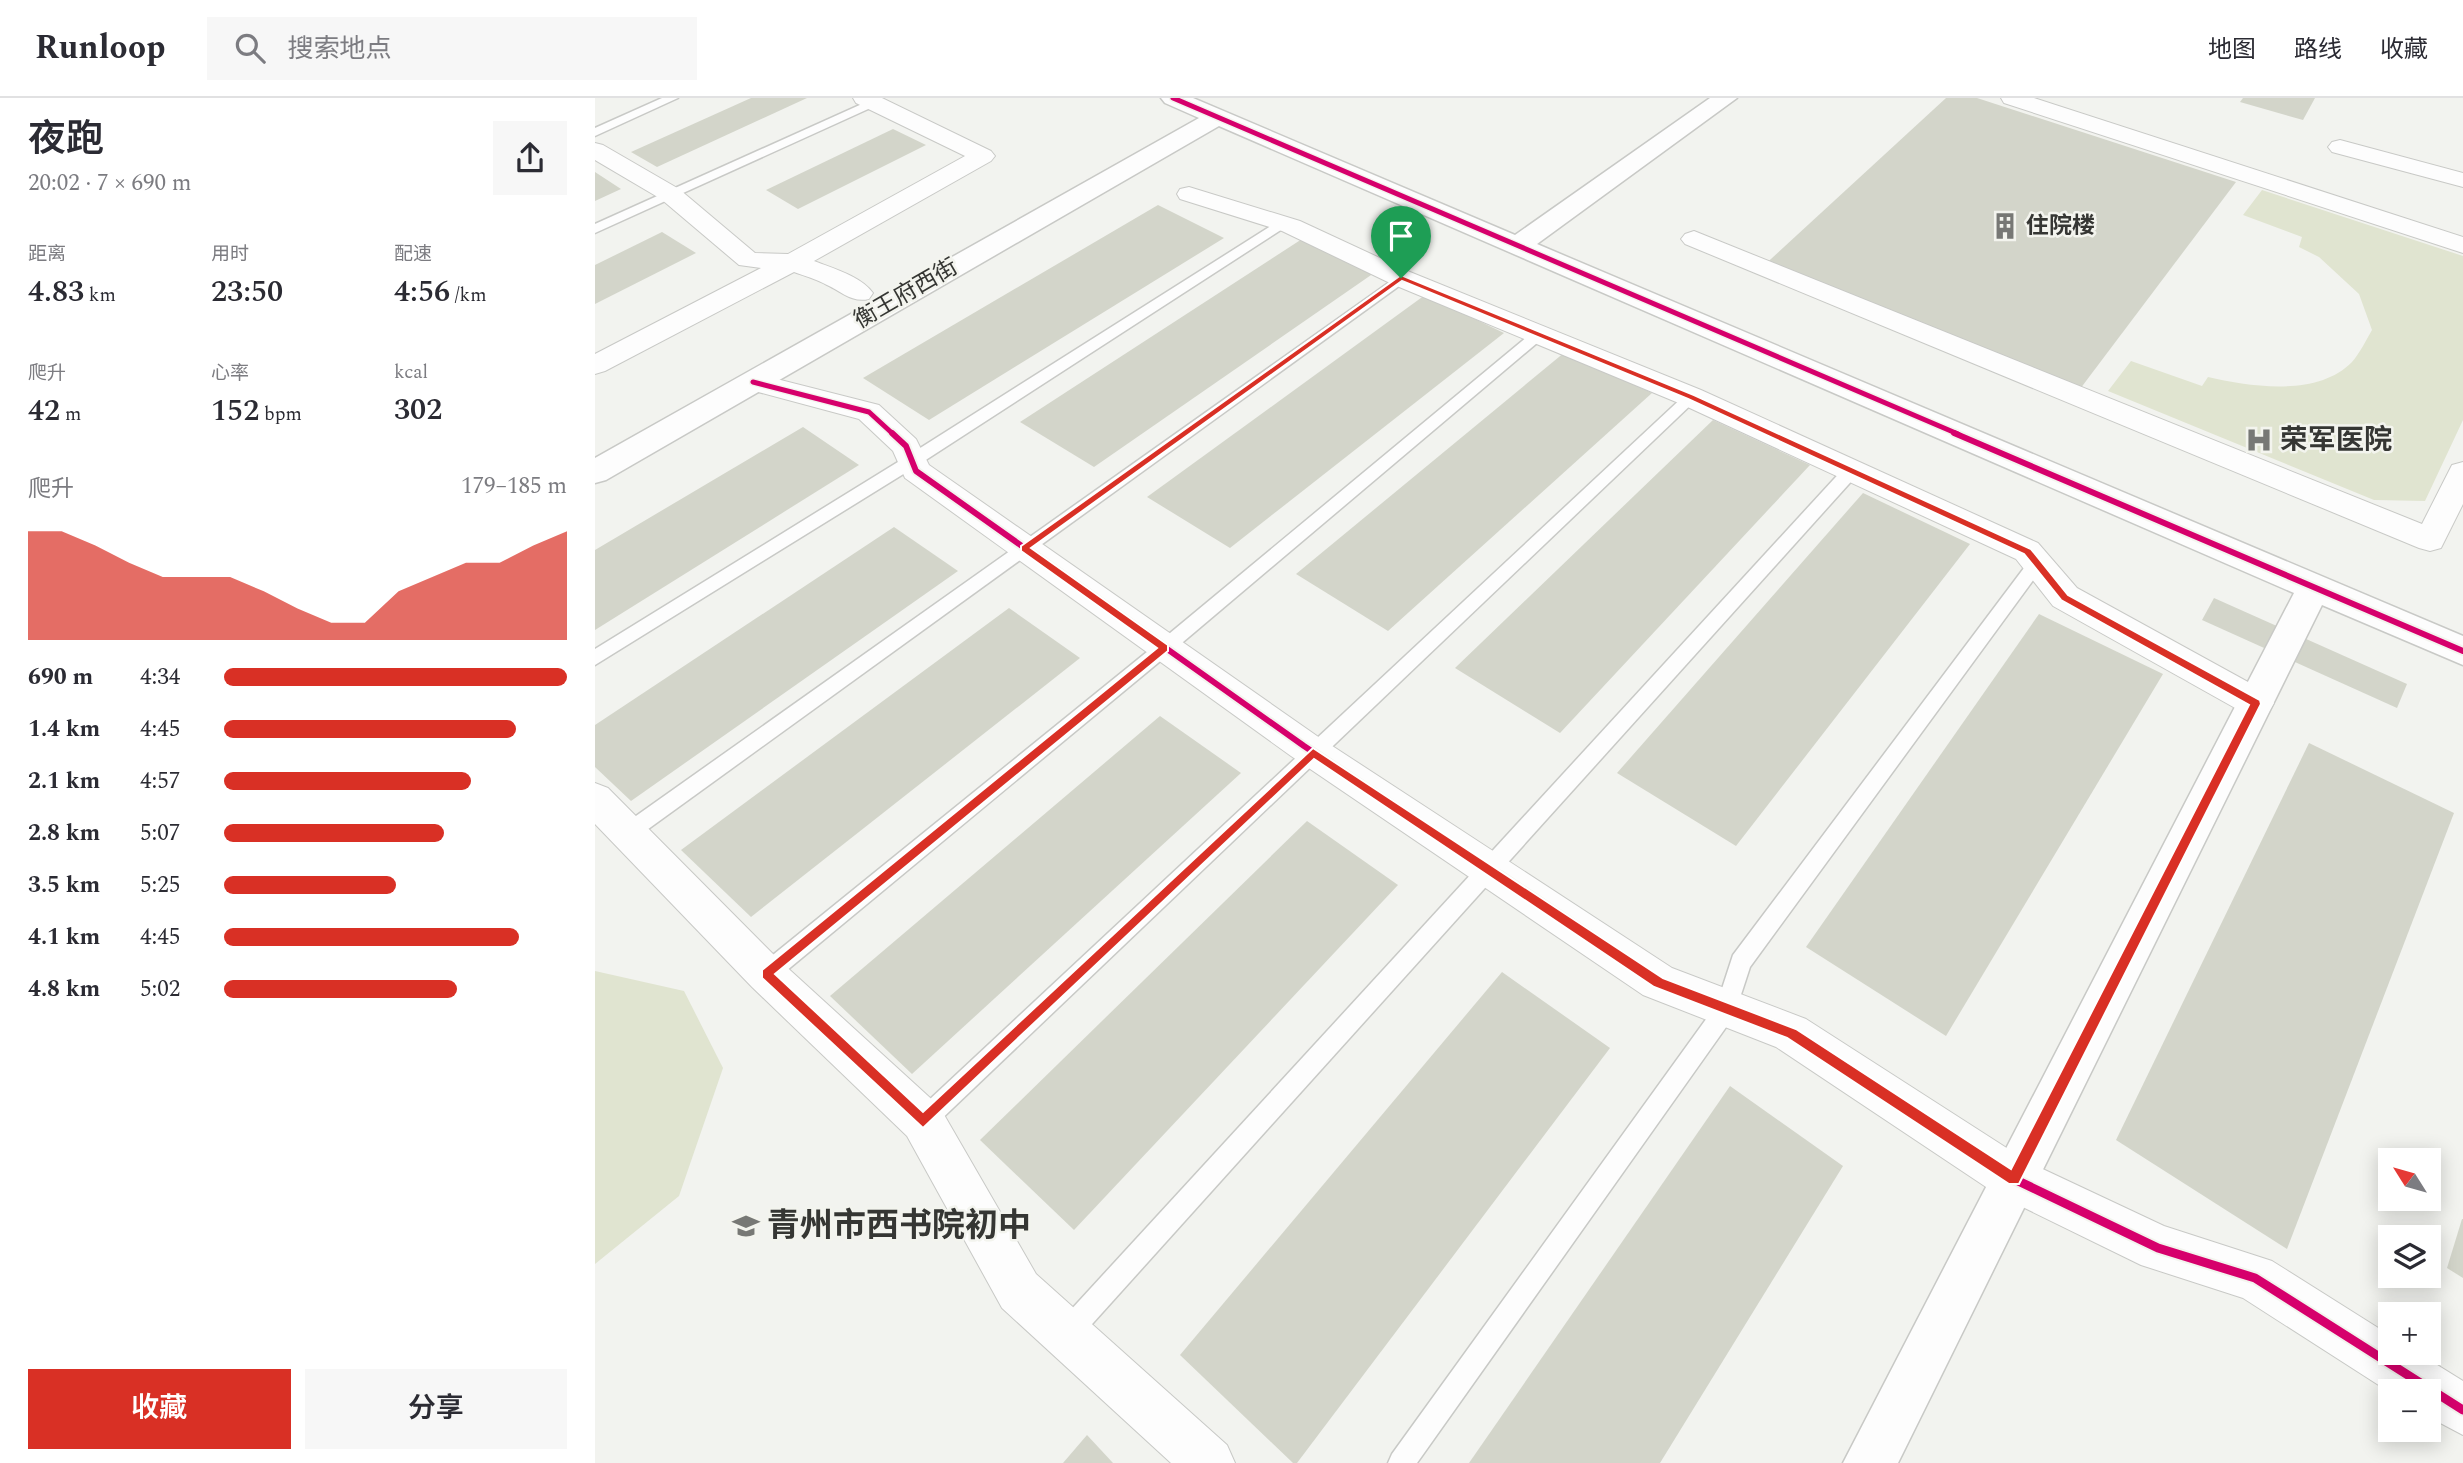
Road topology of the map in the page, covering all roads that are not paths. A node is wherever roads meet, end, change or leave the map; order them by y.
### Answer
1 (672, 98) edge
2 (1173, 98) edge
3 (1725, 98) edge
4 (2012, 98) edge
5 (869, 100) edge
6 (1218, 117) junction
7 (595, 132) edge
8 (2340, 147) dead end
9 (595, 150) edge
10 (2463, 151) edge
11 (2458, 179) edge
12 (670, 194) junction
13 (1189, 194) dead end
14 (1282, 223) junction
15 (595, 229) edge
16 (1694, 239) dead end
17 (1518, 244) junction
18 (2463, 245) edge
19 (793, 262) junction
20 (1401, 278) junction
21 (860, 293) dead end
22 (1538, 335) junction
23 (595, 365) edge
24 (753, 382) junction
25 (1691, 397) junction
26 (912, 461) junction
27 (1851, 471) junction
28 (595, 472) edge
29 (2463, 472) edge
30 (1024, 548) junction
31 (2036, 564) junction
32 (2314, 587) junction
33 (1164, 648) junction
34 (2463, 651) edge
35 (595, 657) edge
36 (2256, 704) junction
37 (1313, 752) junction
38 (595, 799) edge
39 (627, 834) junction
40 (1488, 869) junction
41 (766, 974) junction
42 (1726, 1009) junction
43 (923, 1121) junction
44 (2014, 1179) junction
45 (1066, 1334) junction
46 (2463, 1410) edge
47 (1209, 1463) edge
48 (1401, 1463) edge
49 (1870, 1463) edge

1 - 7 lane
2 - 6 street
3 - 17 street
4 - 18 street
5 - 12 lane
5 - 19 street
6 - 17 street
6 - 24 street, 衡王府西街
8 - 11 street
9 - 12 street
10 - 11 street
12 - 15 lane
12 - 19 street
13 - 14 street
14 - 20 street
14 - 26 lane
16 - 29 street
17 - 32 street
19 - 21 street
19 - 23 street
20 - 22 street
20 - 30 lane
22 - 25 street
22 - 33 lane
24 - 26 street
24 - 28 street, 衡王府西街
25 - 27 street
25 - 37 lane
26 - 30 street
26 - 35 lane
27 - 31 street
27 - 40 lane
30 - 33 street
30 - 39 lane
31 - 36 street
31 - 42 lane
32 - 34 street
32 - 36 street
33 - 37 street
33 - 41 lane
36 - 44 street
37 - 40 street
37 - 43 lane
38 - 39 street
39 - 41 street
40 - 42 street
40 - 45 lane
41 - 43 street
42 - 44 street
42 - 48 lane
43 - 45 street
44 - 46 street
44 - 49 street
45 - 47 street

